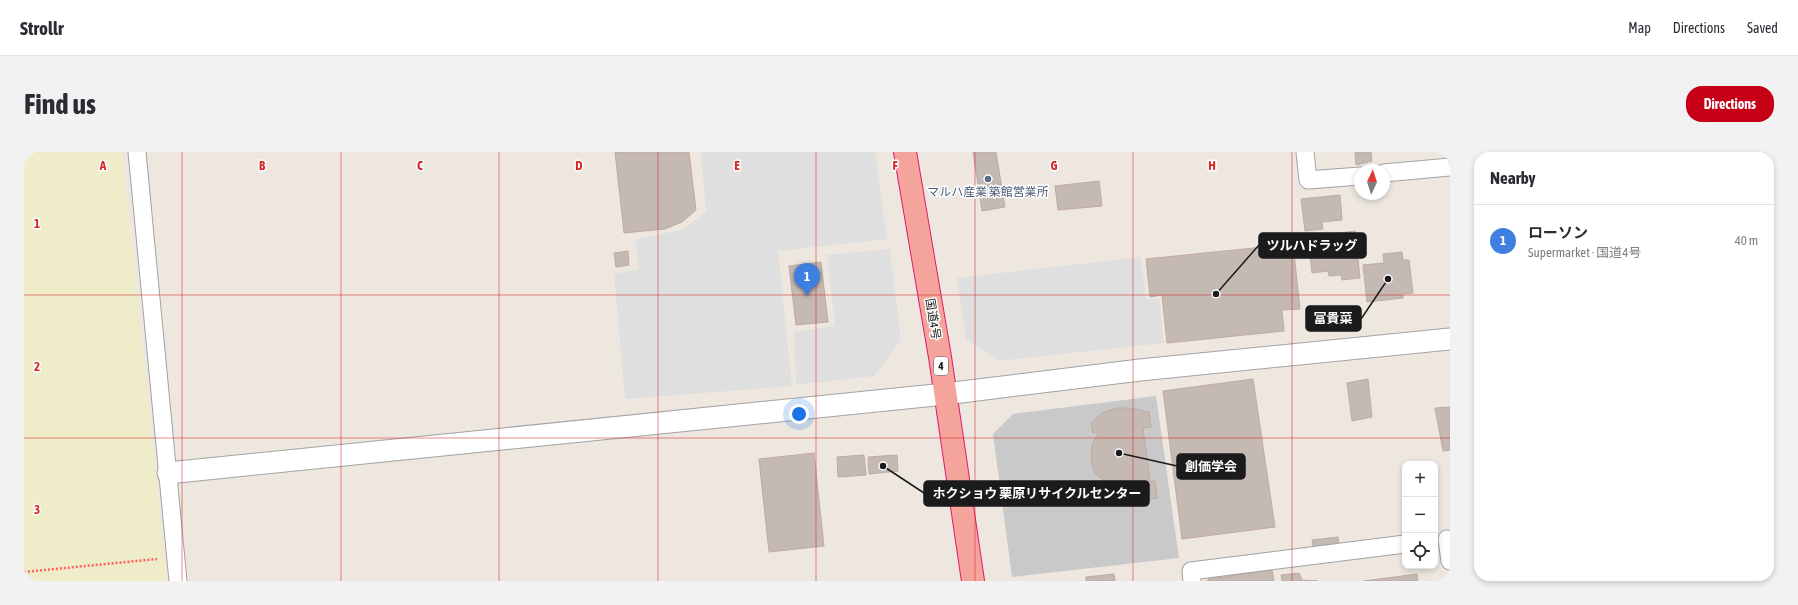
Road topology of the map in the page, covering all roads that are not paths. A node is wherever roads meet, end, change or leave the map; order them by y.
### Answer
1 (137, 152) edge
2 (905, 152) edge
3 (1305, 152) edge
4 (1450, 167) edge
5 (1390, 172) edge
6 (1354, 176) edge
7 (1450, 339) edge
8 (945, 394) junction
9 (168, 473) junction
10 (1444, 539) edge
11 (1402, 544) edge
12 (1450, 560) edge
13 (178, 581) edge
14 (973, 581) edge
15 (1192, 581) edge

1 - 9 street
2 - 8 highway, 国道4号 / 4
3 - 6 street
4 - 5 street
7 - 8 street
8 - 9 street
8 - 14 highway, 国道4号 / 4
9 - 13 street
10 - 12 street
11 - 15 street

